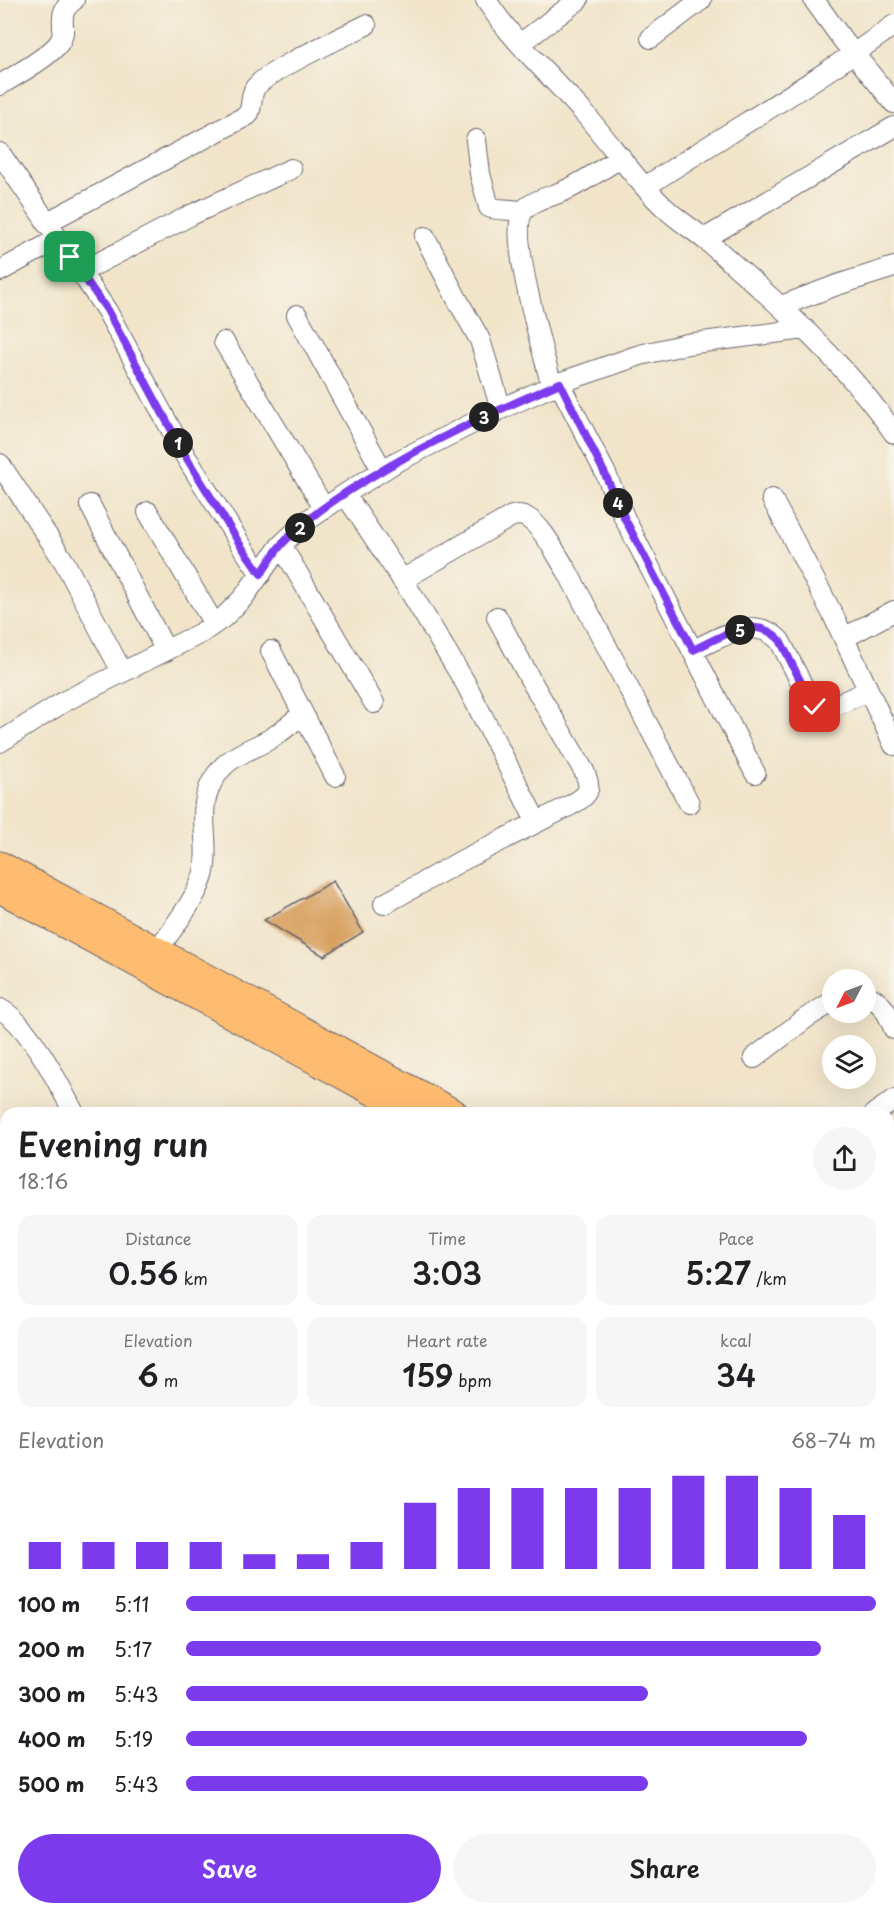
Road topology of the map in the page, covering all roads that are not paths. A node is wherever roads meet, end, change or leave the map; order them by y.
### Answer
1 (74, 0) edge
2 (486, 0) edge
3 (578, 0) edge
4 (701, 0) edge
5 (814, 0) edge
6 (366, 25) dead end
7 (894, 25) edge
8 (651, 38) dead end
9 (520, 44) junction
10 (854, 54) junction
11 (0, 85) edge
12 (894, 103) edge
13 (894, 127) edge
14 (476, 140) dead end
15 (0, 153) edge
16 (621, 157) junction
17 (291, 169) dead end
18 (645, 187) junction
19 (522, 212) junction
20 (46, 222) junction
21 (425, 237) dead end
22 (58, 239) junction
23 (704, 239) junction
24 (894, 267) edge
25 (0, 271) edge
26 (81, 272) junction
27 (781, 306) junction
28 (297, 315) dead end
29 (805, 329) junction
30 (224, 342) dead end
31 (556, 385) junction
32 (501, 409) junction
33 (894, 433) edge
34 (0, 464) edge
35 (382, 470) junction
36 (345, 494) junction
37 (772, 499) dead end
38 (90, 506) dead end
39 (324, 508) junction
40 (148, 512) dead end
41 (281, 545) junction
42 (261, 574) junction
43 (402, 580) junction
44 (894, 611) edge
45 (497, 617) dead end
46 (214, 624) junction
47 (844, 638) junction
48 (693, 650) junction
49 (166, 651) junction
50 (271, 651) dead end
51 (122, 672) junction
52 (868, 691) junction
53 (374, 703) dead end
54 (303, 714) junction
55 (0, 742) edge
56 (894, 746) edge
57 (756, 772) dead end
58 (335, 776) dead end
59 (689, 803) dead end
60 (536, 821) junction
61 (0, 865) edge
62 (0, 889) edge
63 (384, 904) dead end
64 (157, 951) junction
65 (876, 1002) edge
66 (822, 1008) edge
67 (0, 1009) edge
68 (894, 1029) edge
69 (754, 1058) dead end
70 (70, 1107) edge
71 (416, 1107) edge
72 (416, 1107) edge

1 - 11 street
2 - 9 street
3 - 9 street
4 - 8 street
5 - 10 street
6 - 20 street
7 - 10 street
9 - 16 street
10 - 12 street
10 - 18 street
13 - 23 street
14 - 19 street
15 - 20 street
16 - 18 street
16 - 19 street
17 - 26 street
18 - 23 street
19 - 31 street
20 - 22 street
21 - 32 street
22 - 25 street
22 - 26 street
23 - 27 street
24 - 27 street
26 - 42 street
27 - 29 street
28 - 35 street
29 - 31 street
29 - 33 street
30 - 39 street
31 - 32 street
31 - 48 street
32 - 35 street
34 - 51 street
35 - 36 street
36 - 39 street
36 - 43 street
37 - 47 street
38 - 49 street
39 - 41 street
40 - 46 street
41 - 42 street
41 - 53 street
42 - 46 street
43 - 59 street
43 - 60 street
44 - 47 street
45 - 60 street
46 - 49 street
47 - 52 street
48 - 52 street
48 - 57 street
49 - 51 street
50 - 54 street
51 - 55 street
52 - 56 street
54 - 58 street
54 - 64 street
60 - 63 street
61 - 64 highway
62 - 72 highway
64 - 71 highway
65 - 68 street
66 - 69 street
67 - 70 street

